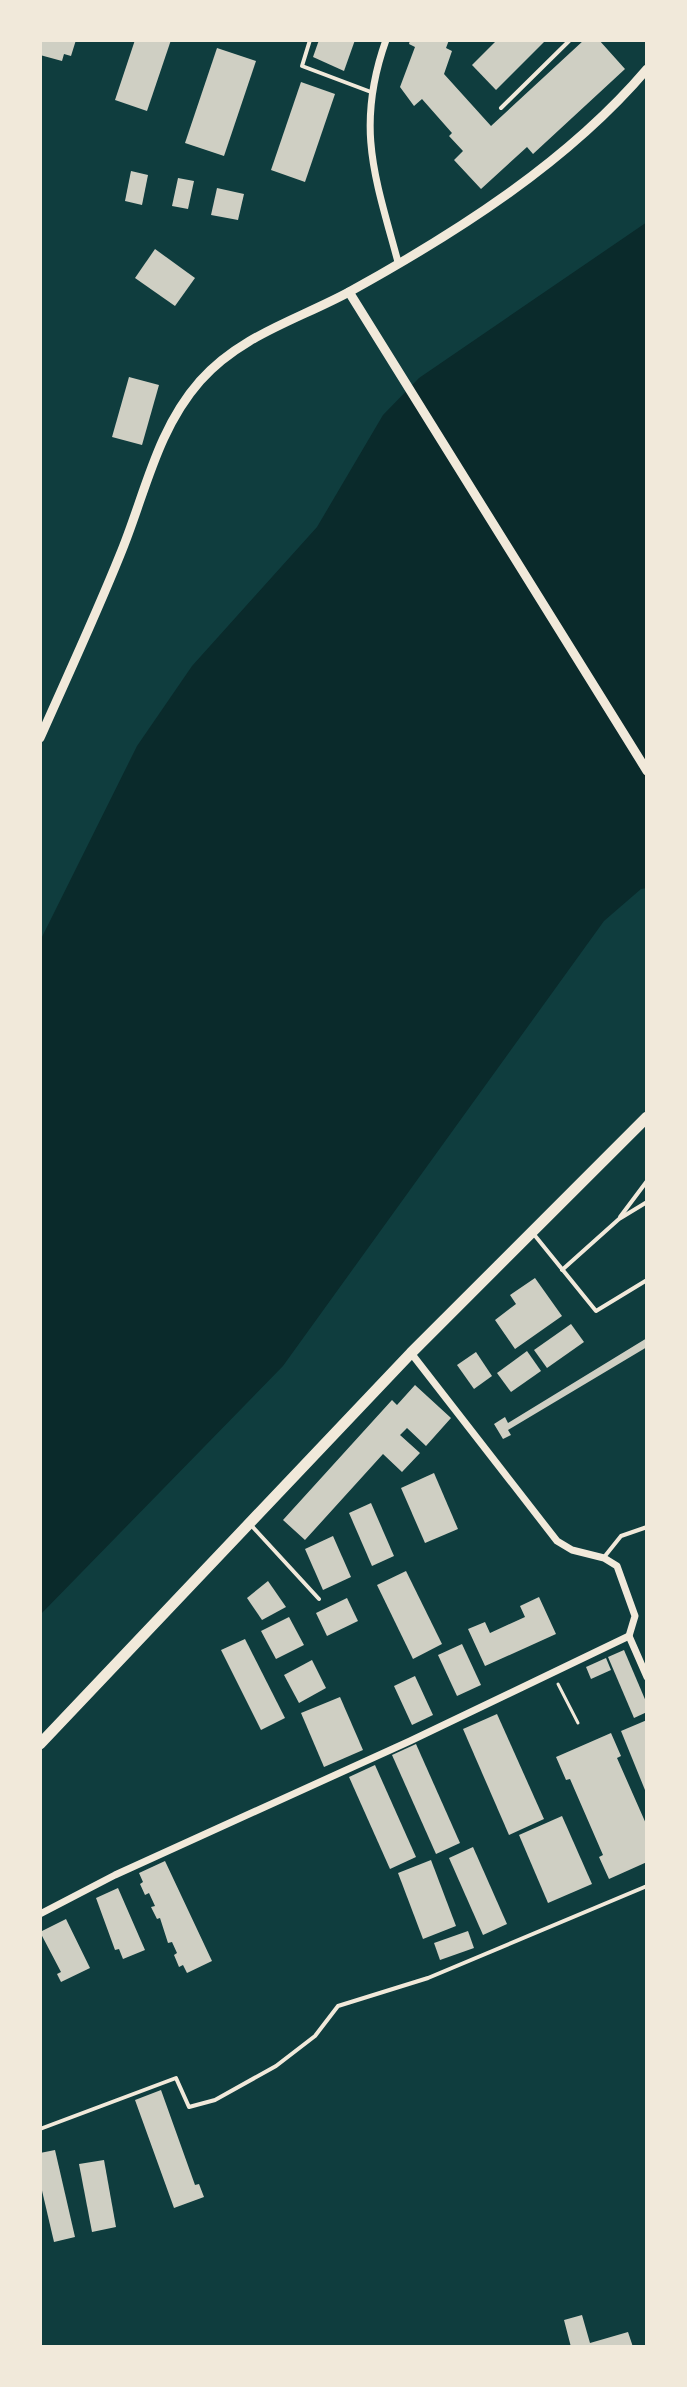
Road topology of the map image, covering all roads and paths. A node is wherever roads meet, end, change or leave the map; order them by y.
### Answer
1 (310, 40) edge
2 (386, 40) edge
3 (570, 40) edge
4 (647, 69) edge
5 (371, 92) junction
6 (501, 108) dead end
7 (398, 262) junction
8 (349, 292) junction
9 (40, 738) edge
10 (647, 771) edge
11 (647, 1117) edge
12 (647, 1181) edge
13 (647, 1202) edge
14 (619, 1219) junction
15 (532, 1232) junction
16 (562, 1270) junction
17 (647, 1280) edge
18 (411, 1353) junction
19 (250, 1523) junction
20 (647, 1527) edge
21 (604, 1558) junction
22 (319, 1599) dead end
23 (629, 1636) junction
24 (553, 1673) junction
25 (647, 1677) edge
26 (578, 1723) dead end
27 (40, 1744) edge
28 (647, 1886) edge
29 (40, 1914) edge
30 (40, 2129) edge

1 - 5 lane
2 - 5 street
3 - 6 lane
4 - 7 street
5 - 7 street
7 - 8 street
8 - 9 street
8 - 10 street
11 - 15 main road
12 - 14 lane
13 - 14 lane
14 - 16 lane
15 - 16 lane
15 - 18 main road
16 - 17 lane
18 - 19 main road
18 - 21 street
19 - 22 lane
19 - 27 main road
20 - 21 lane
21 - 23 street
23 - 24 street
23 - 25 street
24 - 26 path
24 - 29 street
28 - 30 lane

